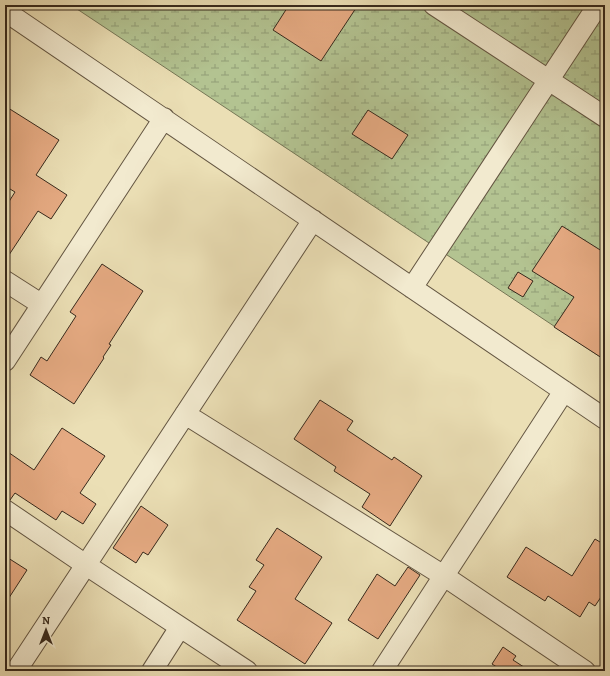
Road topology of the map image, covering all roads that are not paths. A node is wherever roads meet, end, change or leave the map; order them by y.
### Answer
1 (434, 5) edge
2 (598, 5) edge
3 (5, 11) edge
4 (548, 80) junction
5 (605, 117) edge
6 (164, 118) junction
7 (313, 220) junction
8 (5, 281) edge
9 (412, 288) junction
10 (41, 304) junction
11 (5, 361) edge
12 (564, 391) junction
13 (185, 414) junction
14 (605, 419) edge
15 (5, 510) edge
16 (86, 565) junction
17 (444, 576) junction
18 (180, 627) junction
19 (16, 671) edge
20 (152, 671) edge
21 (247, 671) edge
22 (382, 671) edge
23 (585, 671) edge

1 - 4 street
2 - 4 street
3 - 6 street
4 - 5 street
4 - 9 street
6 - 7 street
6 - 10 street
7 - 9 street
7 - 13 street
8 - 10 street
9 - 12 street
10 - 11 street
12 - 14 street
12 - 17 street
13 - 16 street
13 - 17 street
15 - 16 street
16 - 18 street
16 - 19 street
17 - 22 street
17 - 23 street
18 - 20 street
18 - 21 street

